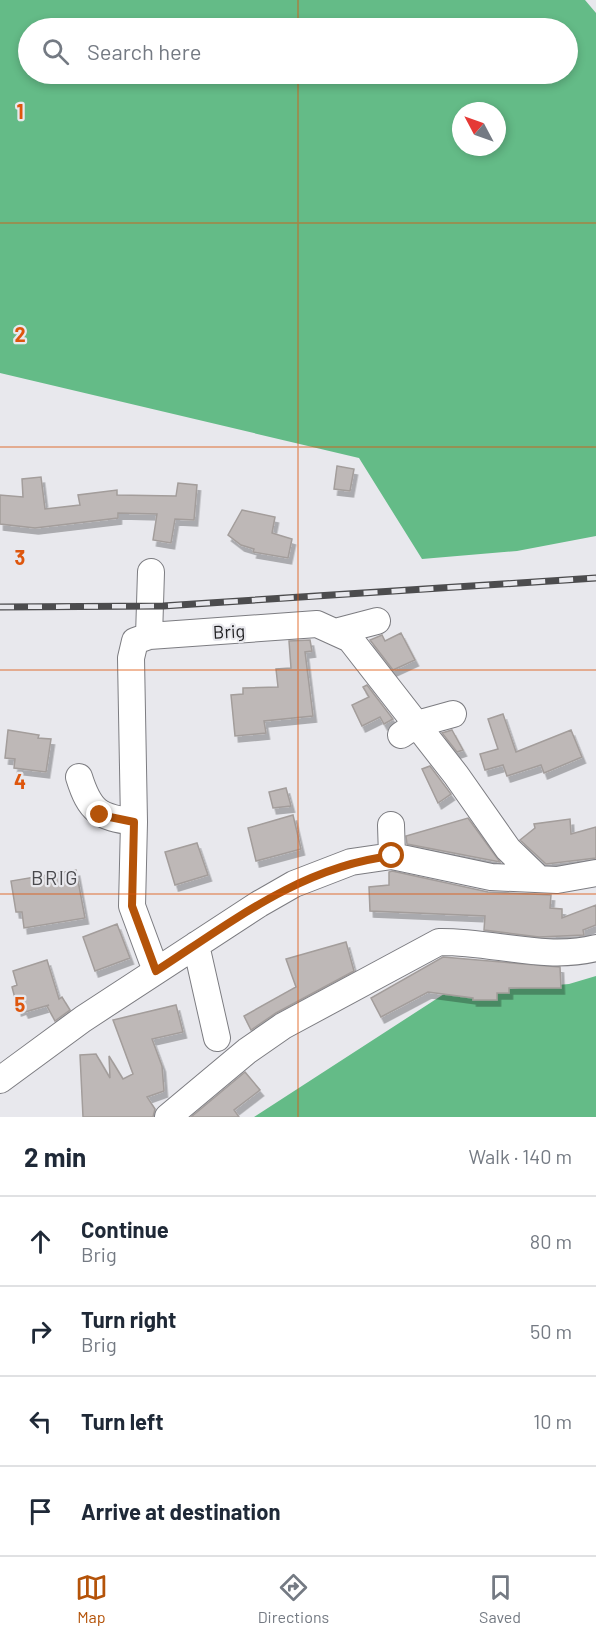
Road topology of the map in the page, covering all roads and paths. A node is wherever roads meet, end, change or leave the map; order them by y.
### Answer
1 (151, 572) dead end
2 (376, 621) dead end
3 (335, 632) junction
4 (149, 636) junction
5 (453, 714) dead end
6 (409, 729) junction
7 (79, 777) dead end
8 (134, 822) junction
9 (391, 825) dead end
10 (392, 856) junction
11 (596, 873) edge
12 (538, 878) junction
13 (196, 945) junction
14 (596, 948) edge
15 (168, 972) junction
16 (217, 1038) dead end
17 (247, 1051) junction
18 (207, 1067) dead end
19 (0, 1080) edge
20 (168, 1117) edge

1 - 4 street
2 - 3 street
3 - 4 street, Brig
3 - 6 street, Brig
4 - 8 street
5 - 6 street
6 - 12 street, Brig
7 - 8 street
8 - 15 street
9 - 10 street
10 - 12 street
10 - 13 street
11 - 12 street
13 - 15 street
13 - 16 street
14 - 17 street
15 - 19 street
17 - 18 street
17 - 20 street

